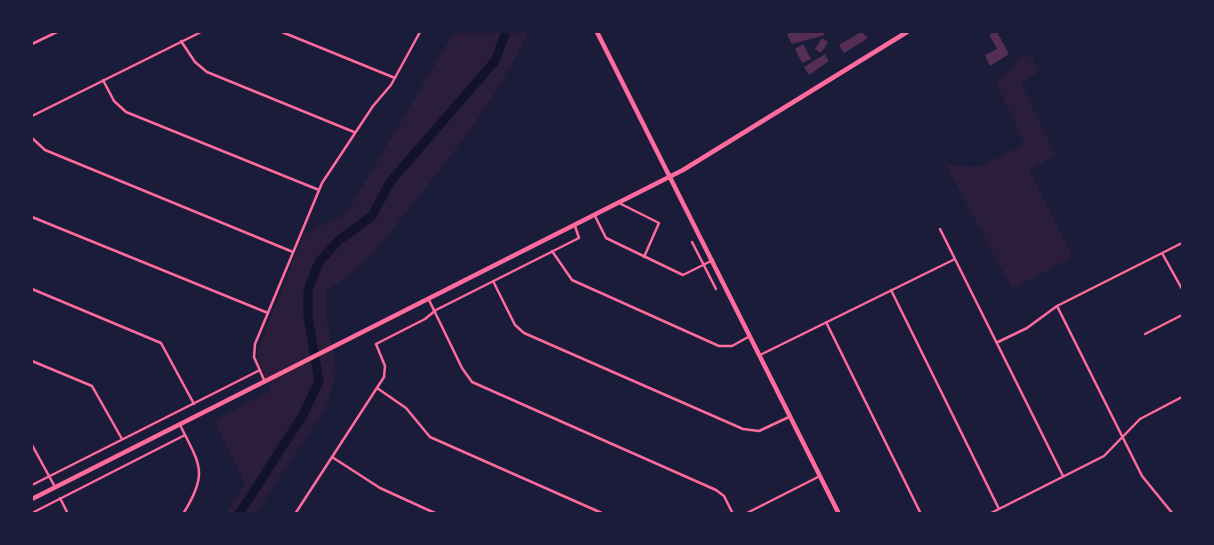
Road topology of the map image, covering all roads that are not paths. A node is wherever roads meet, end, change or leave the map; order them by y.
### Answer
1 (57, 32) edge
2 (201, 32) edge
3 (282, 32) edge
4 (420, 32) edge
5 (597, 32) edge
6 (907, 32) edge
7 (181, 41) junction
8 (32, 44) edge
9 (395, 78) junction
10 (103, 80) junction
11 (32, 116) edge
12 (355, 132) junction
13 (32, 138) edge
14 (671, 176) junction
15 (319, 190) junction
16 (619, 203) junction
17 (595, 215) junction
18 (32, 219) edge
19 (575, 226) junction
20 (940, 229) dead end
21 (692, 242) dead end
22 (1182, 243) edge
23 (552, 251) junction
24 (293, 252) junction
25 (1162, 253) junction
26 (644, 257) junction
27 (955, 259) junction
28 (713, 260) junction
29 (704, 265) junction
30 (493, 281) junction
31 (32, 289) edge
32 (716, 289) dead end
33 (1182, 289) edge
34 (891, 290) junction
35 (429, 299) junction
36 (1057, 306) junction
37 (435, 311) junction
38 (268, 313) junction
39 (1182, 315) edge
40 (826, 322) junction
41 (1145, 334) dead end
42 (750, 337) junction
43 (997, 342) junction
44 (760, 355) junction
45 (32, 361) edge
46 (260, 370) junction
47 (265, 382) junction
48 (377, 388) junction
49 (1182, 397) edge
50 (194, 404) junction
51 (791, 416) junction
52 (180, 425) junction
53 (185, 435) junction
54 (1124, 439) junction
55 (122, 440) junction
56 (32, 445) edge
57 (332, 457) junction
58 (50, 476) junction
59 (821, 476) junction
60 (1063, 476) junction
61 (32, 485) edge
62 (55, 487) junction
63 (60, 498) junction
64 (32, 499) edge
65 (999, 509) junction
66 (32, 513) edge
67 (68, 513) edge
68 (183, 513) edge
69 (295, 513) edge
70 (437, 513) edge
71 (604, 513) edge
72 (733, 513) edge
73 (745, 513) edge
74 (839, 513) edge
75 (921, 513) edge
76 (989, 513) edge
77 (1173, 513) edge

1 - 8 street
2 - 7 street
3 - 9 street
4 - 9 street
5 - 14 main road
6 - 14 main road
7 - 10 street
7 - 12 street
9 - 12 street
10 - 11 street
10 - 15 street
12 - 15 street
13 - 24 street
14 - 16 main road
14 - 28 main road
15 - 24 street
16 - 17 main road
16 - 26 street
17 - 19 main road
17 - 26 street
18 - 38 street
19 - 23 street
19 - 35 main road
20 - 27 street
21 - 29 street
22 - 25 street
23 - 30 street
23 - 42 street
24 - 38 street
25 - 33 street
25 - 36 street
26 - 29 street
27 - 34 street
27 - 43 street
28 - 29 street
28 - 42 main road
29 - 32 street
30 - 37 street
30 - 51 street
31 - 50 street
34 - 40 street
34 - 65 street
35 - 37 street
35 - 47 main road
36 - 43 street
36 - 54 street
37 - 48 street
37 - 72 street
38 - 46 street
39 - 41 street
40 - 44 street
40 - 75 street
42 - 44 main road
43 - 60 street
44 - 51 main road
45 - 55 street
46 - 47 street
46 - 50 street
47 - 52 main road
48 - 57 street
48 - 71 street
49 - 54 street
50 - 55 street
51 - 59 main road
52 - 53 street
52 - 62 main road
53 - 63 street
53 - 68 street
54 - 60 street
54 - 77 street
55 - 58 street
56 - 58 street
57 - 69 street
57 - 70 street
58 - 61 street
58 - 62 street
59 - 73 street
59 - 74 main road
60 - 65 street
62 - 64 main road
63 - 66 street
63 - 67 street
65 - 76 street

